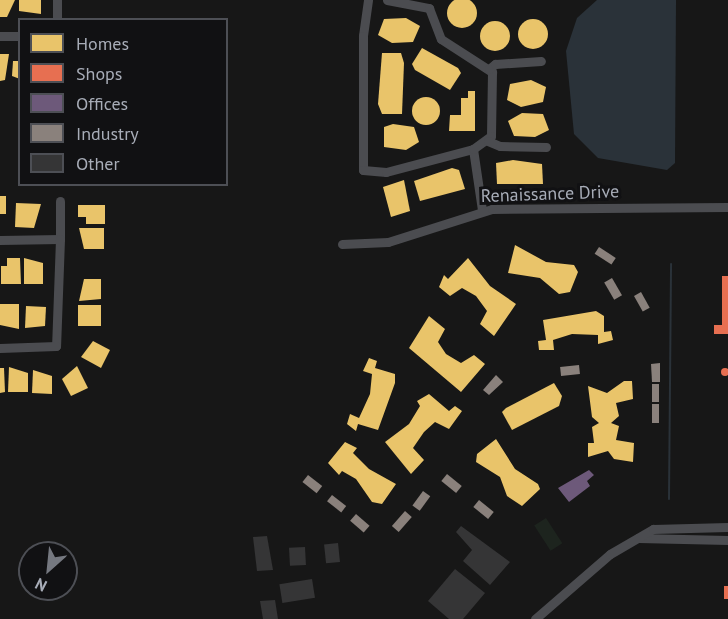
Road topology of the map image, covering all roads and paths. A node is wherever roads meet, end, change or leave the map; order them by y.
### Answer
1 (57, 0) edge
2 (368, 0) edge
3 (387, 0) edge
4 (57, 18) edge
5 (0, 36) edge
6 (18, 36) edge
7 (541, 61) dead end
8 (489, 69) junction
9 (488, 141) junction
10 (546, 147) dead end
11 (473, 149) junction
12 (60, 201) dead end
13 (728, 207) edge
14 (482, 210) junction
15 (60, 239) junction
16 (0, 240) edge
17 (342, 244) dead end
18 (0, 348) edge
19 (728, 527) edge
20 (638, 538) junction
21 (728, 540) edge
22 (535, 619) edge

1 - 4 street
2 - 11 street
3 - 8 street
5 - 6 street
7 - 8 street
8 - 9 street
9 - 10 street
9 - 11 street
11 - 14 street
12 - 15 street
13 - 14 street, Renaissance Drive
14 - 17 street, Renaissance Drive
15 - 16 street
15 - 18 street
19 - 20 street
20 - 21 street
20 - 22 street

